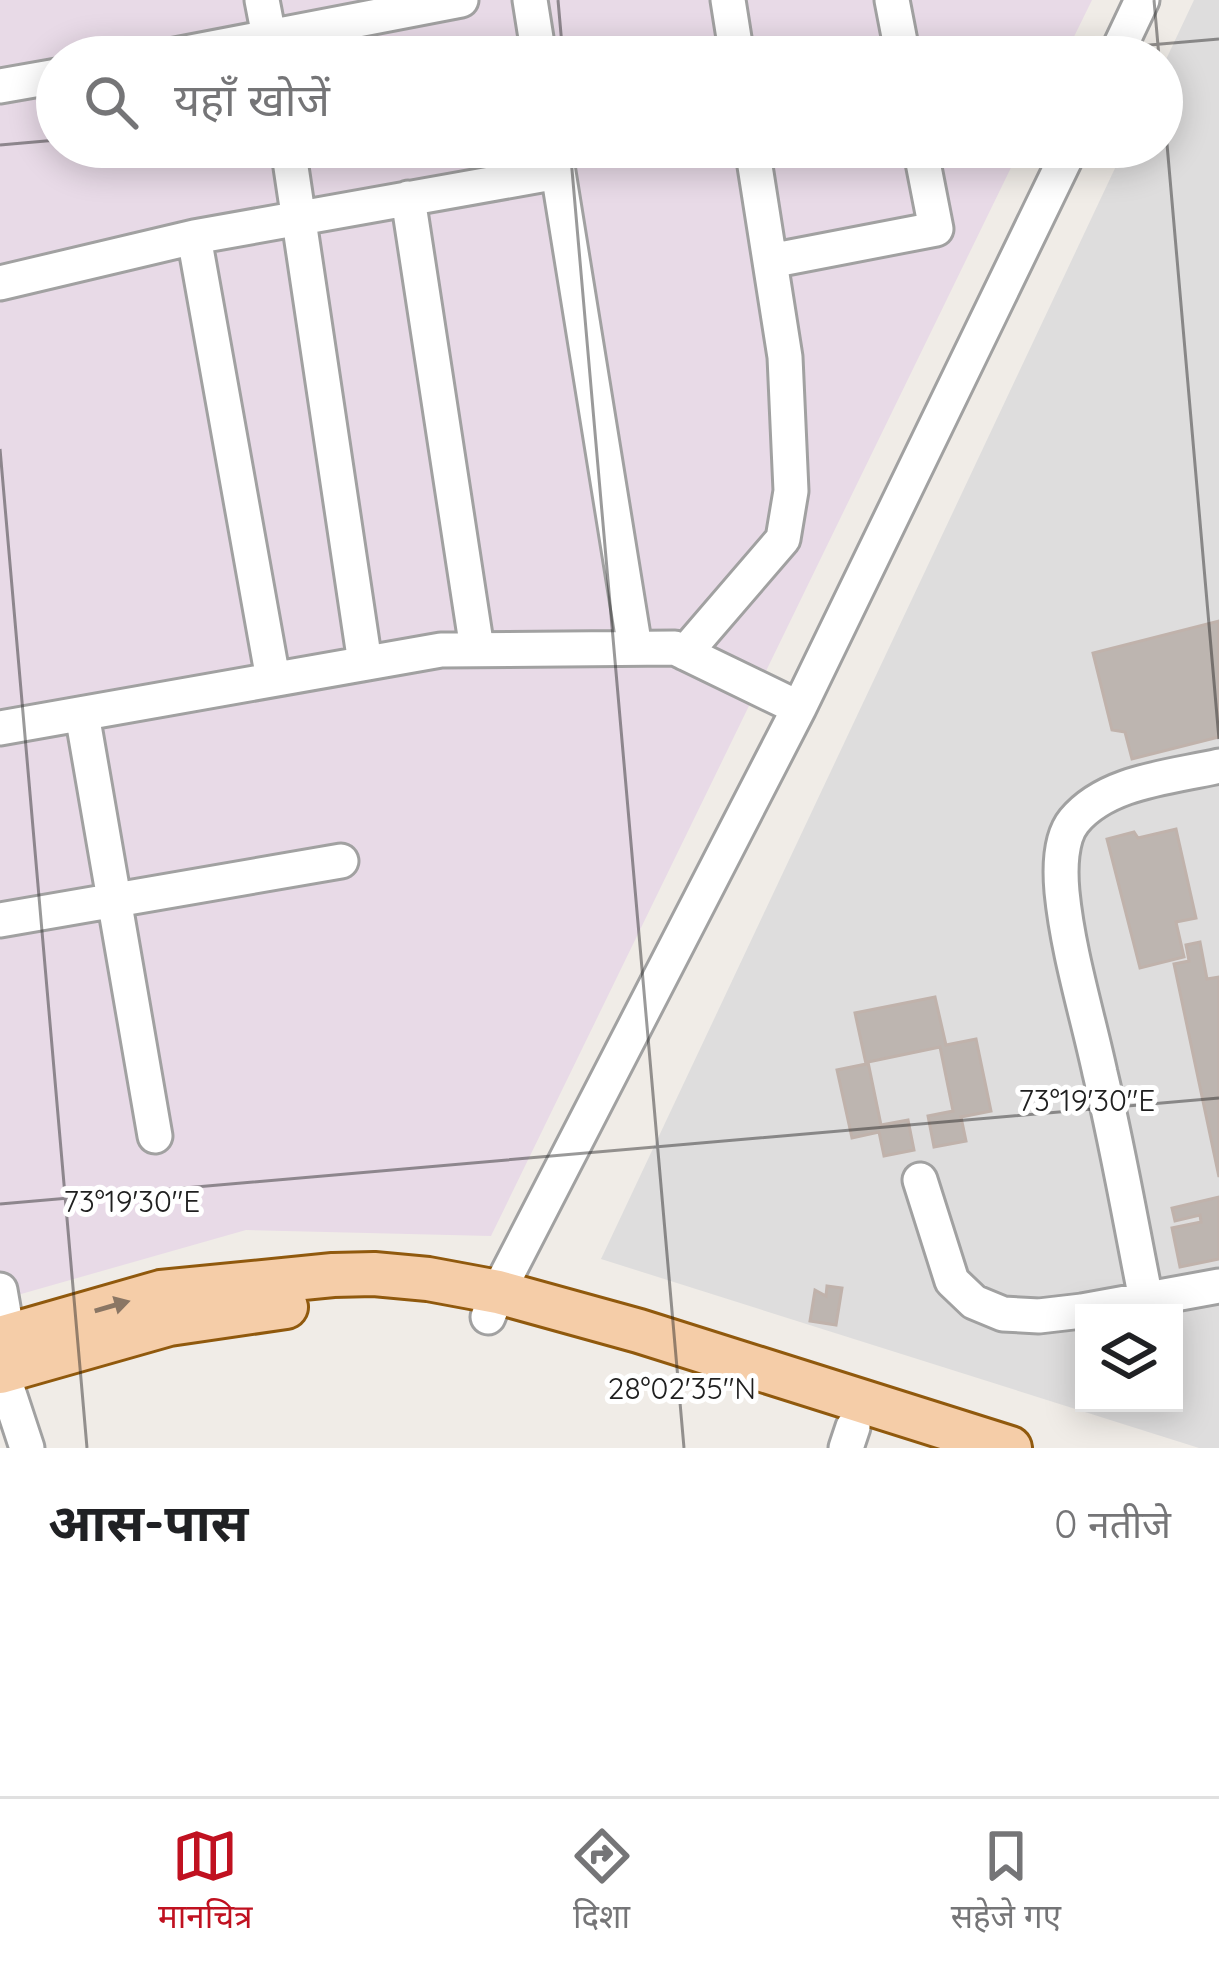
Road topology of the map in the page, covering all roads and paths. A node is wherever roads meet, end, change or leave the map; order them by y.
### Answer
1 (262, 0) edge
2 (461, 0) edge
3 (530, 0) edge
4 (728, 0) edge
5 (892, 0) edge
6 (1142, 0) edge
7 (269, 36) edge
8 (318, 36) edge
9 (536, 36) edge
10 (734, 36) edge
11 (899, 36) edge
12 (1125, 36) edge
13 (36, 80) edge
14 (0, 86) edge
15 (293, 168) edge
16 (522, 168) edge
17 (557, 168) edge
18 (755, 168) edge
19 (924, 168) edge
20 (1061, 168) edge
21 (408, 198) junction
22 (301, 217) junction
23 (194, 237) junction
24 (770, 261) junction
25 (0, 283) edge
26 (634, 648) junction
27 (477, 649) junction
28 (685, 653) junction
29 (365, 663) junction
30 (272, 679) junction
31 (799, 708) junction
32 (82, 713) junction
33 (0, 728) edge
34 (1219, 766) edge
35 (341, 861) dead end
36 (115, 902) junction
37 (0, 920) edge
38 (155, 1136) dead end
39 (920, 1180) dead end
40 (1219, 1286) edge
41 (0, 1290) edge
42 (1146, 1299) junction
43 (493, 1305) junction
44 (3, 1355) edge
45 (849, 1437) edge
46 (27, 1448) edge
47 (920, 1448) edge
48 (1010, 1448) edge

1 - 7 street
2 - 8 street
3 - 9 street
4 - 10 street
5 - 11 street
6 - 12 street
13 - 14 street
15 - 22 street
16 - 21 street
17 - 26 street
18 - 24 street
19 - 24 street
20 - 31 street
21 - 22 street
21 - 27 street
22 - 23 street
22 - 29 street
23 - 25 street
23 - 30 street
24 - 28 street
26 - 27 street
26 - 28 street
27 - 29 street
28 - 31 street
29 - 30 street
30 - 32 street
31 - 43 street
32 - 33 street
32 - 36 street
34 - 42 street
35 - 36 street
36 - 37 street
36 - 38 street
39 - 42 street
40 - 42 street
41 - 44 street
43 - 44 main road
43 - 45 main road
43 - 48 main road
44 - 46 street
45 - 47 main road

